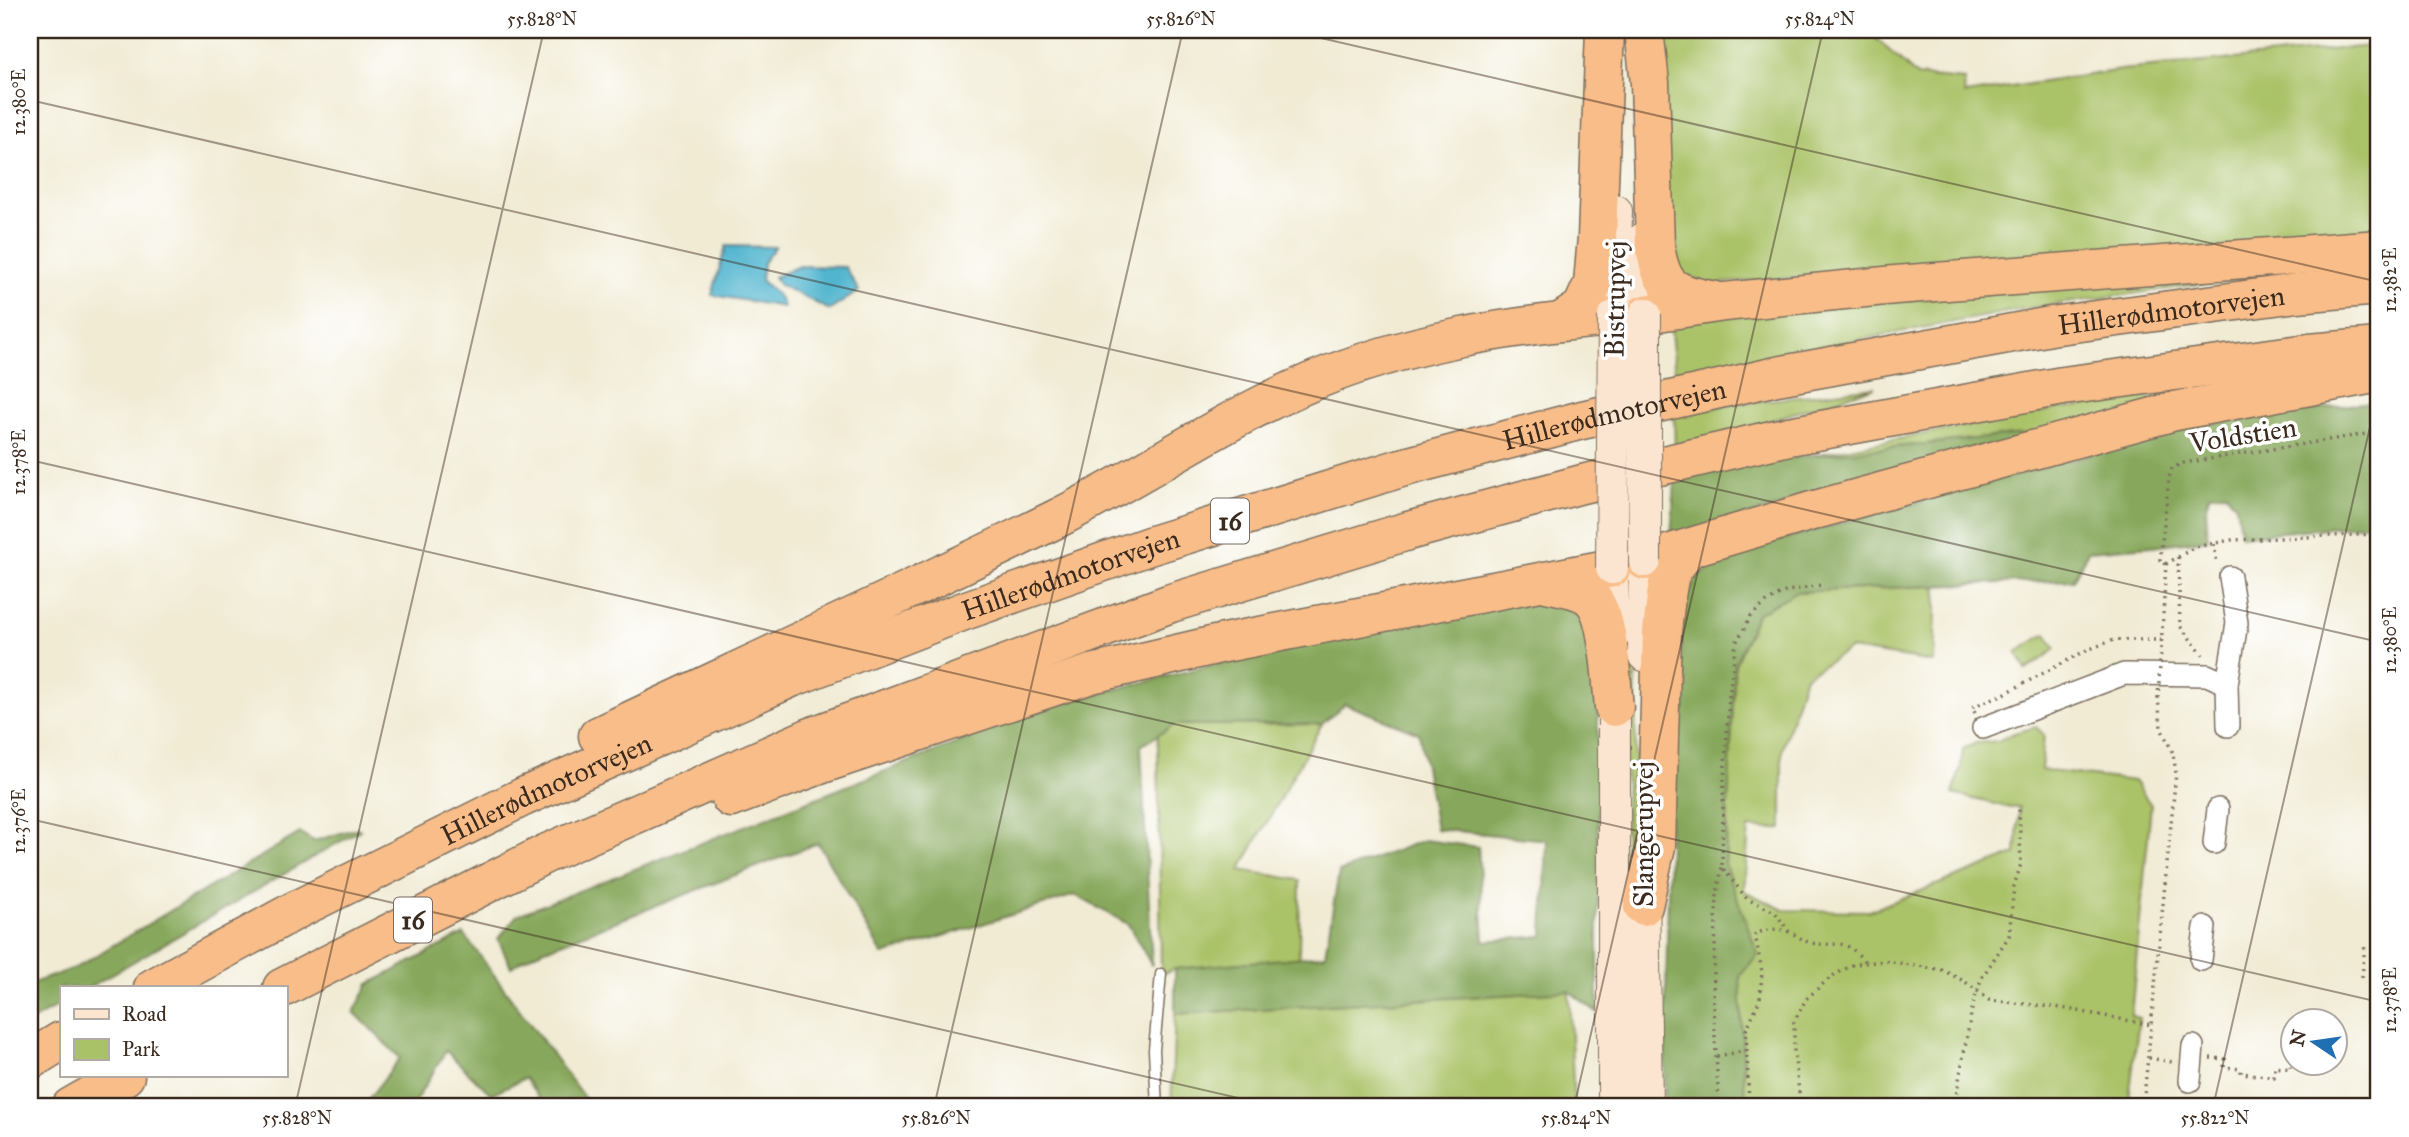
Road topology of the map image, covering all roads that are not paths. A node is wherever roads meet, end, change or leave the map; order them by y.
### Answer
1 (1605, 30) edge
2 (1623, 30) edge
3 (1644, 30) edge
4 (2379, 249) edge
5 (2379, 286) edge
6 (1724, 302) junction
7 (1629, 316) junction
8 (1562, 321) junction
9 (2379, 347) edge
10 (2379, 373) edge
11 (1687, 550) junction
12 (1629, 564) junction
13 (2224, 573) road end
14 (1540, 582) junction
15 (2227, 684) junction
16 (1614, 707) junction
17 (2228, 726) dead end
18 (1983, 728) road end
19 (2218, 809) dead end
20 (2214, 843) dead end
21 (545, 854) junction
22 (1643, 906) junction
23 (298, 909) junction
24 (2204, 927) dead end
25 (2201, 960) dead end
26 (1161, 974) dead end
27 (157, 986) edge
28 (286, 986) edge
29 (60, 1042) edge
30 (30, 1060) edge
31 (122, 1078) edge
32 (71, 1107) edge
33 (1157, 1107) edge
34 (1614, 1107) edge
35 (1646, 1107) edge

1 - 8 highway
2 - 7 main road, Bistrupvej
3 - 6 highway
3 - 7 main road, Bistrupvej
4 - 6 highway
5 - 23 highway, Hillerødmotorvejen / 16
6 - 7 highway
7 - 8 highway
7 - 12 main road, Bistrupvej, bridge
8 - 23 highway
9 - 21 highway, Hillerødmotorvejen / 16
10 - 11 highway
11 - 12 highway
11 - 22 highway
12 - 14 highway
12 - 16 main road, Slangerupvej
12 - 22 main road, Slangerupvej
13 - 15 street
14 - 16 highway
14 - 21 highway
15 - 17 street
15 - 18 street
16 - 34 main road, Slangerupvej
19 - 20 street
21 - 28 highway, Hillerødmotorvejen / 16
22 - 35 main road, Slangerupvej
23 - 27 highway, Hillerødmotorvejen / 16
24 - 25 street
26 - 33 lane
29 - 30 highway
31 - 32 highway

